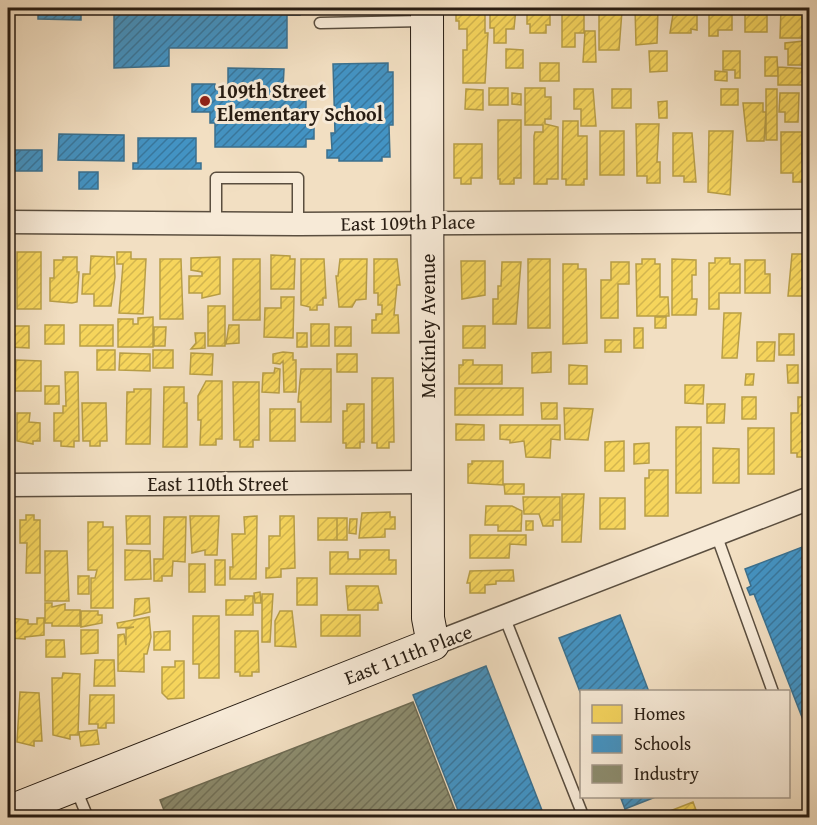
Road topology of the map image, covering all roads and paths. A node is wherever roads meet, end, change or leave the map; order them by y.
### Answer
1 (427, 14) edge
2 (320, 23) dead end
3 (427, 221) junction
4 (810, 221) edge
5 (8, 222) edge
6 (216, 223) junction
7 (298, 224) junction
8 (428, 482) junction
9 (8, 484) edge
10 (810, 498) edge
11 (716, 534) junction
12 (504, 616) junction
13 (433, 644) junction
14 (772, 690) edge
15 (74, 786) junction
16 (21, 811) edge
17 (88, 818) edge
18 (584, 818) edge

1 - 2 lane
1 - 3 street, McKinley Avenue
3 - 4 street, East 109th Place
3 - 7 street, East 109th Place
3 - 8 street, McKinley Avenue
5 - 6 street, East 109th Place
6 - 7 street, East 109th Place
6 - 7 lane
8 - 9 street, East 110th Street
8 - 13 street, McKinley Avenue
10 - 11 street, East 111th Place
11 - 12 street, East 111th Place
11 - 14 lane
12 - 13 street, East 111th Place
12 - 18 lane
13 - 15 street, East 111th Place
15 - 16 street, East 111th Place
15 - 17 lane

